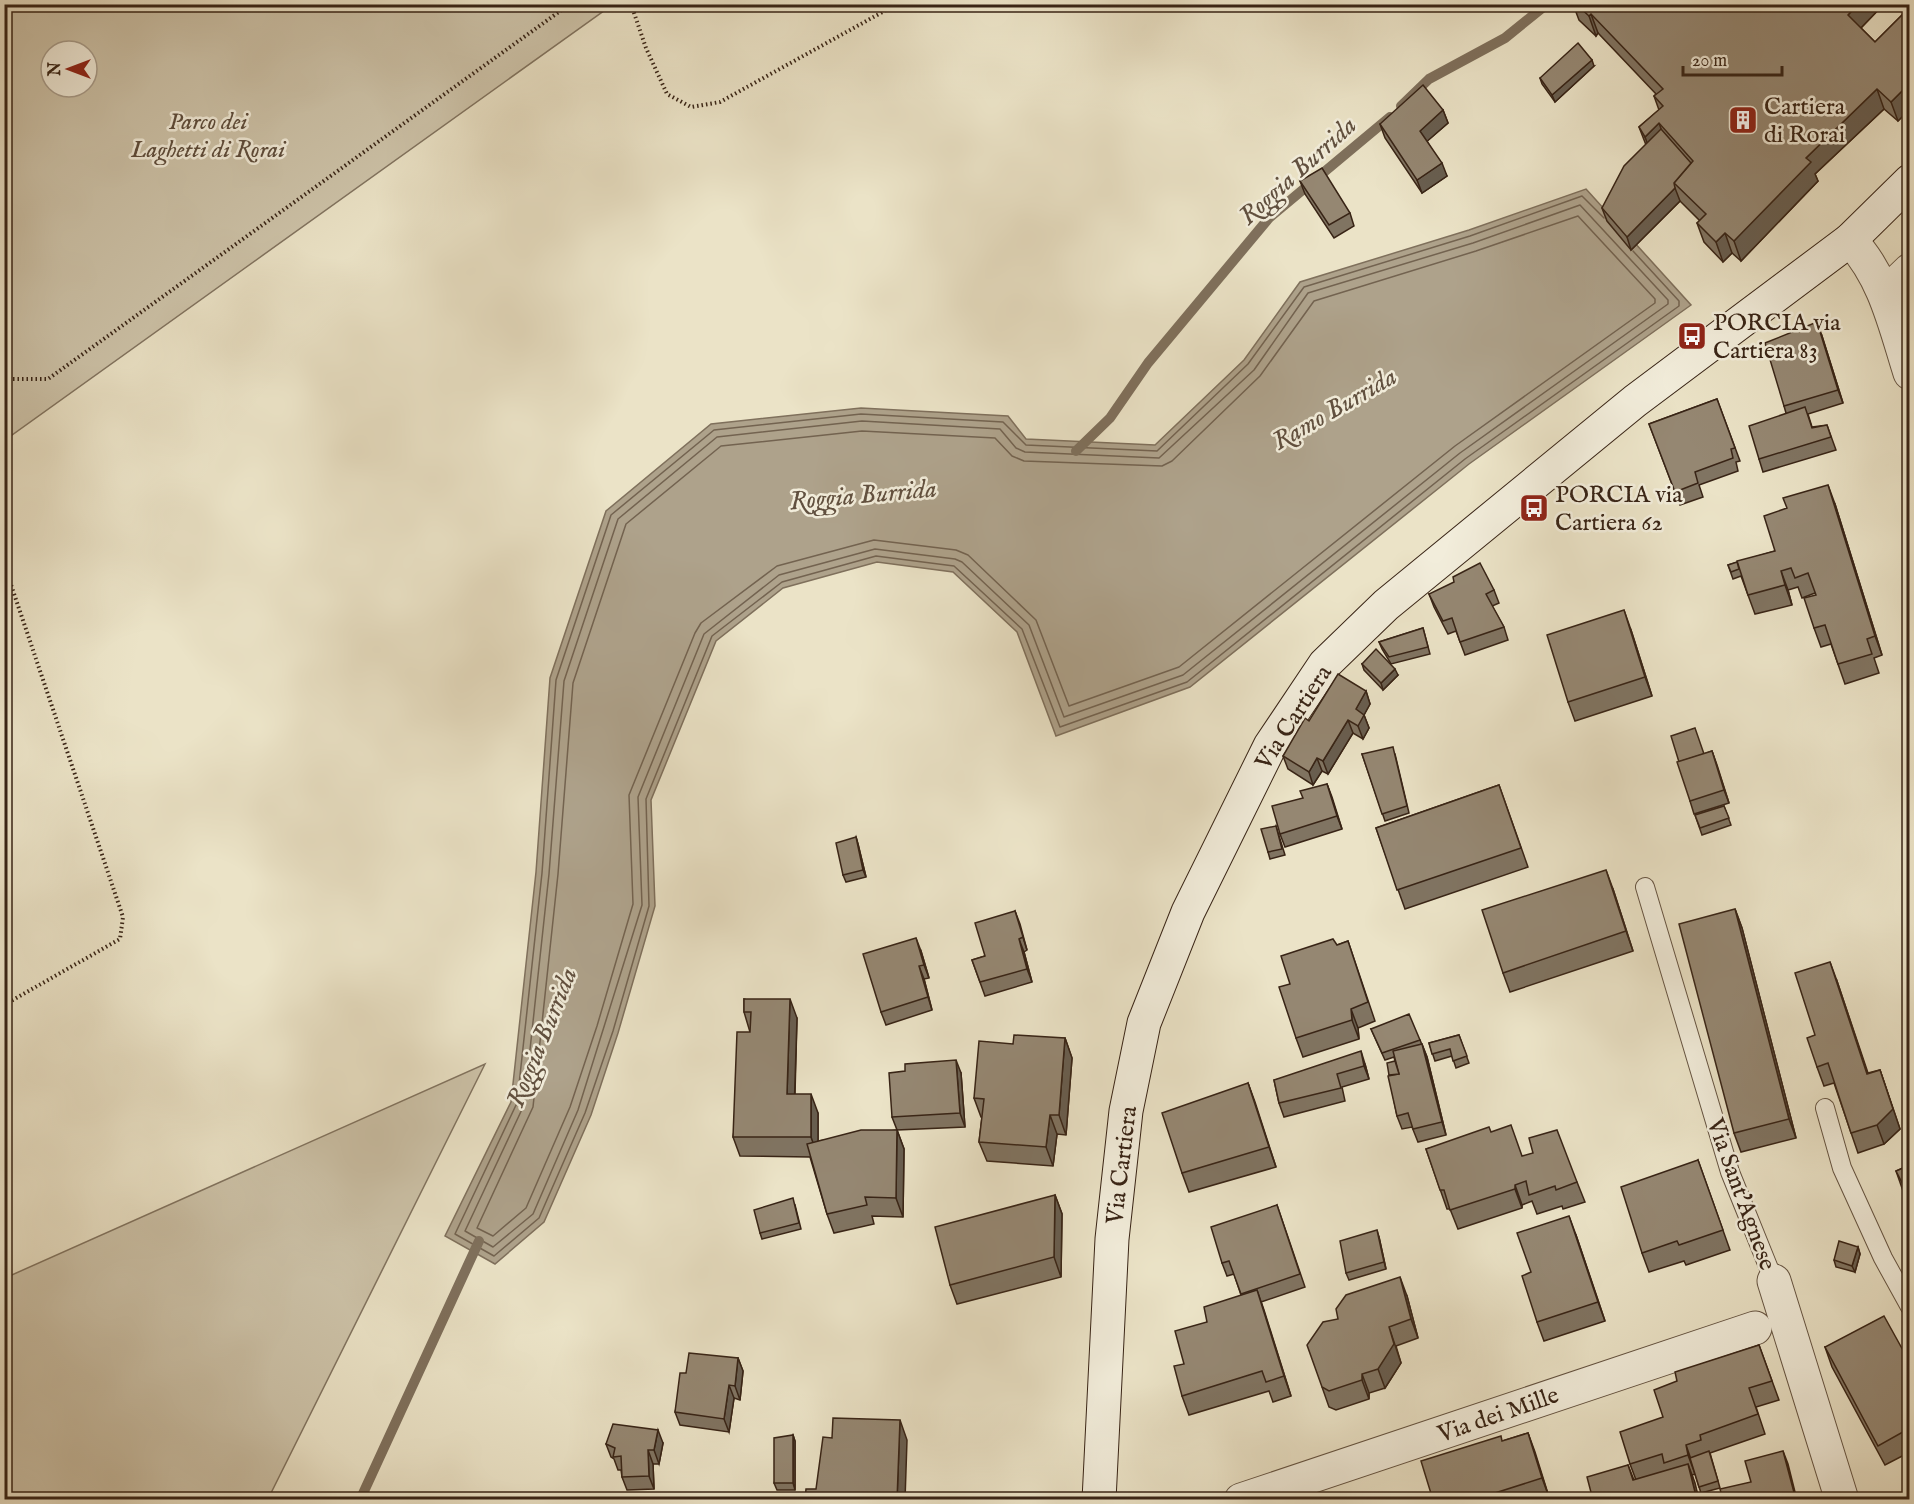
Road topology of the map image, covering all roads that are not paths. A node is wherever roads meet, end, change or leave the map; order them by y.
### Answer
1 (1910, 181) edge
2 (1850, 240) junction
3 (1910, 270) edge
4 (1885, 294) junction
5 (1910, 373) edge
6 (1645, 887) dead end
7 (1825, 1108) dead end
8 (1774, 1281) joint
9 (1910, 1307) edge
10 (1755, 1328) dead end
11 (1099, 1500) edge
12 (1241, 1500) edge
13 (1842, 1500) edge

1 - 2 main road, Via Cartiera
2 - 4 main road
2 - 11 main road, Via Cartiera
3 - 4 main road
4 - 5 main road
6 - 8 lane, Via Sant'Agnese
7 - 9 lane
8 - 13 main road, Via Sant'Agnese
10 - 12 main road, Via dei Mille

